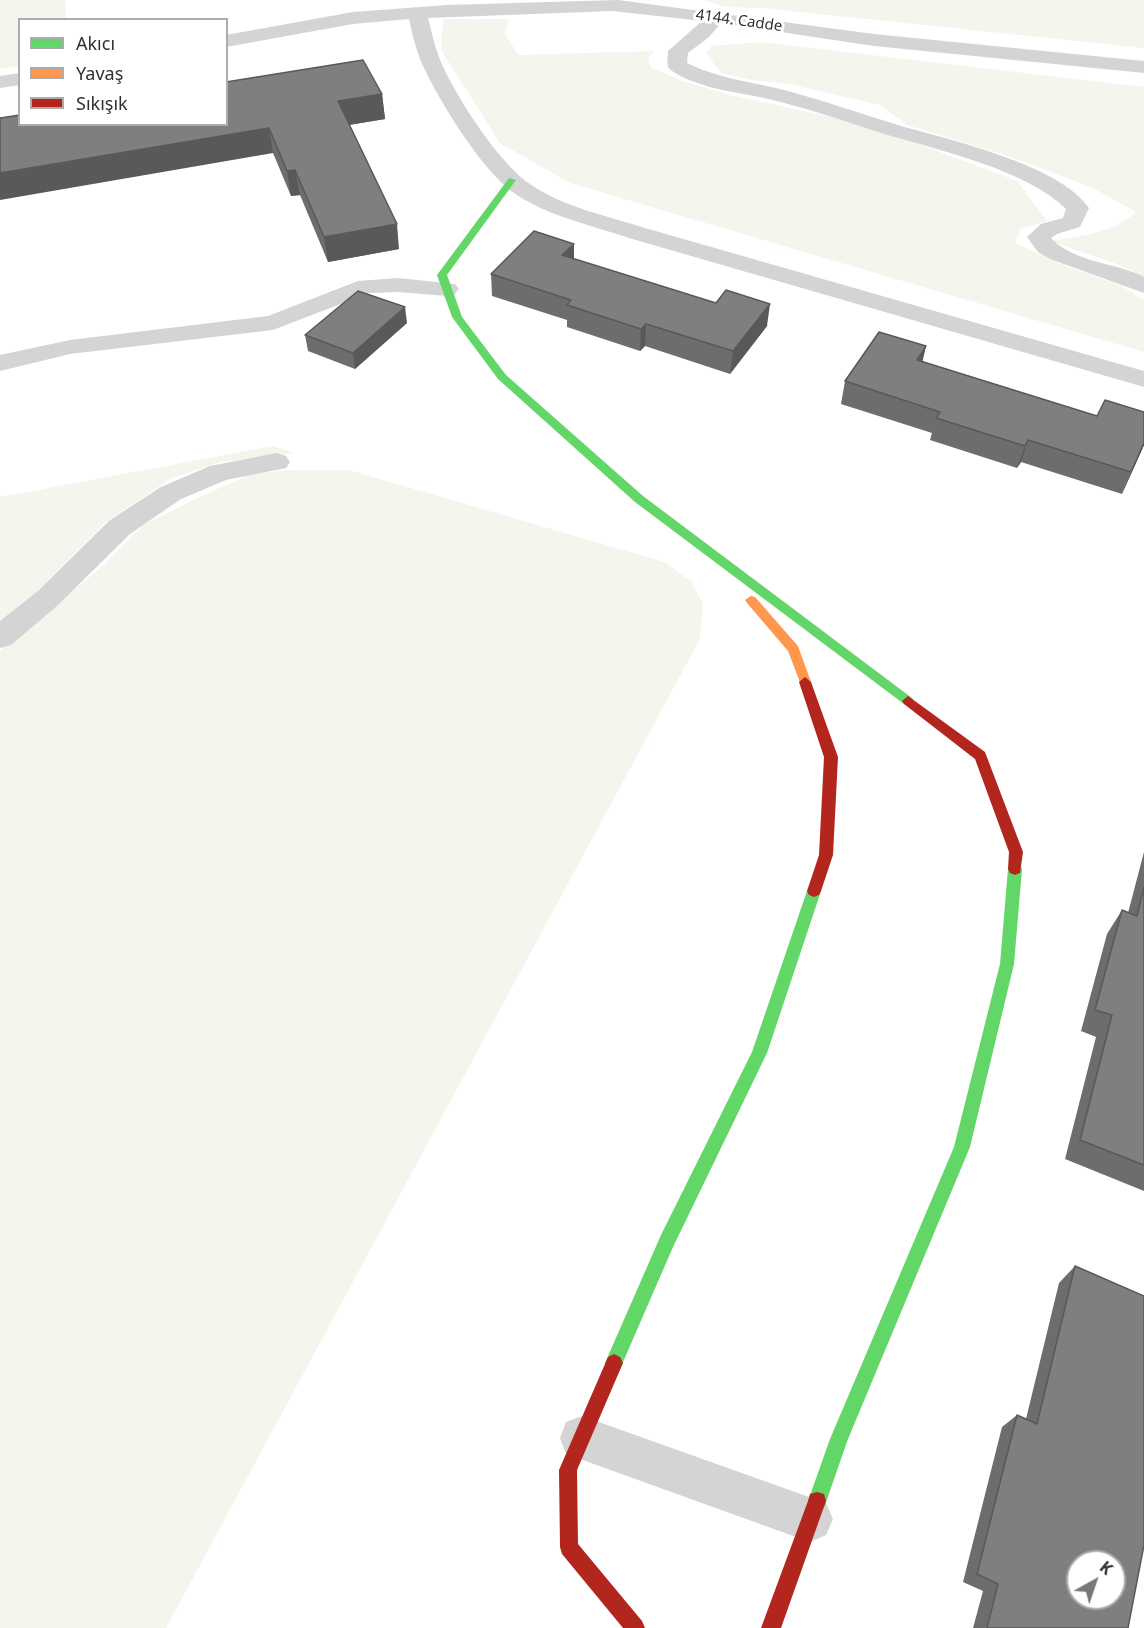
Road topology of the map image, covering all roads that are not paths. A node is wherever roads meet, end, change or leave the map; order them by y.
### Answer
1 (417, 14) junction
2 (716, 17) junction
3 (228, 41) edge
4 (1144, 67) edge
5 (18, 79) edge
6 (0, 82) edge
7 (512, 180) junction
8 (1144, 286) edge
9 (447, 289) junction
10 (0, 363) edge
11 (1144, 379) edge
12 (277, 462) dead end
13 (711, 553) junction
14 (0, 637) edge
15 (582, 1438) junction
16 (810, 1519) junction
17 (635, 1628) edge
18 (771, 1628) edge

1 - 2 street, 4144. Cadde
1 - 3 street, 4144. Cadde
1 - 7 street
2 - 4 street, 4144. Cadde
2 - 8 street
5 - 6 street
7 - 9 street
7 - 11 street
9 - 10 street
9 - 13 street
12 - 14 street
13 - 15 street
13 - 16 street
15 - 16 street
15 - 17 street
16 - 18 street

